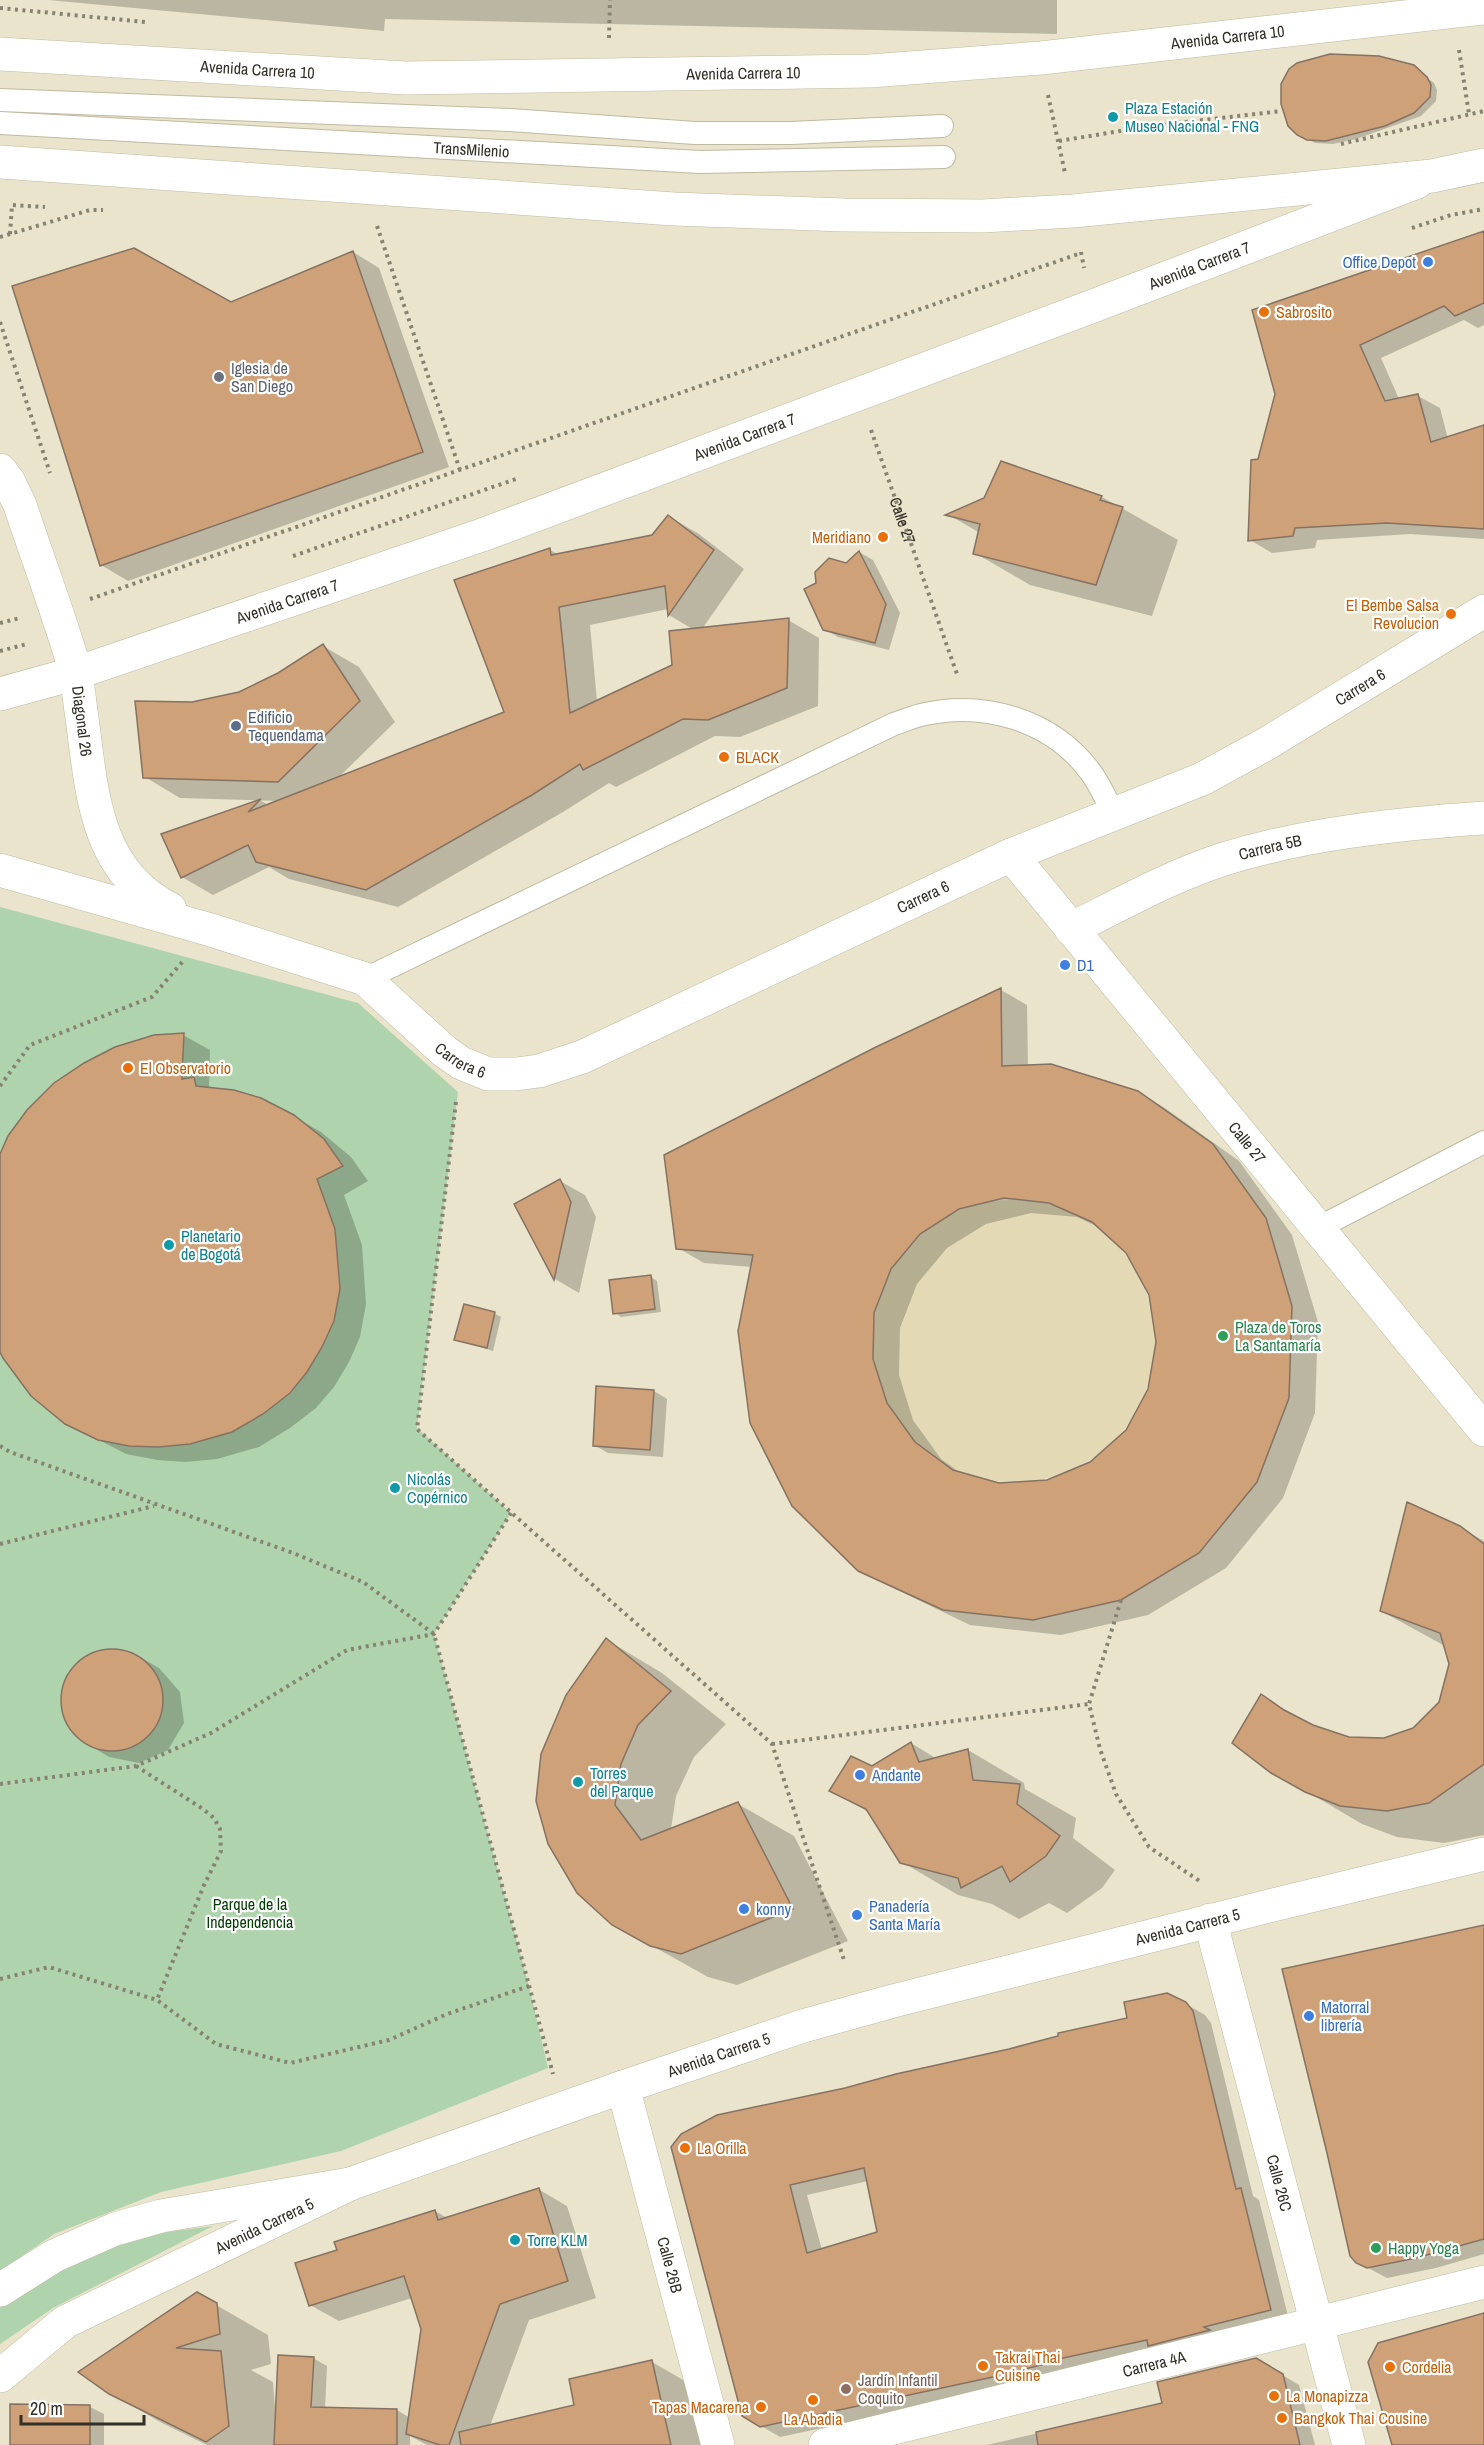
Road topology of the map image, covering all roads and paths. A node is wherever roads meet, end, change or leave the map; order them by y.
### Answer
1 (610, 0) edge
2 (0, 8) edge
3 (1484, 8) edge
4 (156, 22) dead end
5 (609, 47) dead end
6 (1459, 49) dead end
7 (0, 54) edge
8 (1046, 84) dead end
9 (0, 100) edge
10 (1282, 111) dead end
11 (1484, 111) edge
12 (0, 123) edge
13 (942, 126) dead end
14 (1059, 141) junction
15 (944, 157) dead end
16 (0, 162) edge
17 (1484, 165) edge
18 (1432, 176) junction
19 (1067, 178) dead end
20 (45, 207) dead end
21 (1484, 209) edge
22 (1450, 215) dead end
23 (376, 222) dead end
24 (10, 234) dead end
25 (1079, 244) dead end
26 (1081, 253) junction
27 (1086, 275) dead end
28 (858, 394) junction
29 (0, 470) edge
30 (460, 470) junction
31 (91, 599) dead end
32 (1484, 611) edge
33 (948, 648) dead end
34 (76, 672) junction
35 (0, 694) edge
36 (1114, 814) junction
37 (1484, 818) edge
38 (1011, 855) junction
39 (0, 870) edge
40 (1071, 929) junction
41 (211, 930) junction
42 (365, 979) junction
43 (461, 1063) junction
44 (0, 1086) edge
45 (1484, 1142) edge
46 (1318, 1228) junction
47 (1484, 1430) edge
48 (0, 1446) edge
49 (155, 1505) junction
50 (511, 1513) junction
51 (0, 1544) edge
52 (1121, 1600) dead end
53 (434, 1634) junction
54 (1089, 1704) junction
55 (772, 1744) junction
56 (136, 1766) junction
57 (0, 1785) edge
58 (1484, 1854) edge
59 (1201, 1882) dead end
60 (1210, 1920) junction
61 (844, 1960) dead end
62 (0, 1979) edge
63 (529, 1986) junction
64 (157, 2000) junction
65 (554, 2078) dead end
66 (623, 2087) junction
67 (350, 2184) junction
68 (1484, 2282) edge
69 (0, 2289) edge
70 (1317, 2323) junction
71 (0, 2376) edge
72 (718, 2445) edge
73 (825, 2445) edge
74 (1349, 2445) edge

1 - 5 path
2 - 4 path
3 - 7 street, Avenida Carrera 10
6 - 11 path
8 - 14 path
9 - 13 lane, TransMilenio
10 - 14 path
12 - 15 lane, TransMilenio
14 - 19 path
16 - 18 street
17 - 18 street, Avenida Carrera 7
18 - 28 street, Avenida Carrera 7
20 - 24 path
21 - 22 path
23 - 30 path
25 - 26 path
26 - 27 path
26 - 30 path
28 - 33 path, Calle 27
28 - 34 street, Avenida Carrera 7
29 - 34 street, Diagonal 26
30 - 31 path
32 - 36 street, Carrera 6
34 - 35 street, Avenida Carrera 7
34 - 41 street, Diagonal 26
36 - 38 street, Carrera 6
36 - 42 lane
37 - 40 street, Carrera 5B
38 - 40 street, Calle 27
38 - 43 street, Carrera 6
39 - 41 street, Diagonal 26
40 - 46 street, Calle 27
41 - 42 street, Diagonal 26
41 - 44 path
42 - 43 street, Carrera 6
43 - 50 path
45 - 46 lane
46 - 47 street, Calle 27
48 - 49 path
49 - 51 path
49 - 53 path
50 - 53 path
50 - 55 path
52 - 54 path
53 - 56 path
53 - 63 path
54 - 55 path
54 - 59 path
55 - 61 path
56 - 57 path
56 - 64 path
58 - 60 street, Avenida Carrera 5
60 - 66 street, Avenida Carrera 5
60 - 70 street, Calle 26C
62 - 64 path
63 - 64 path
63 - 65 path
66 - 67 street, Avenida Carrera 5
66 - 72 street, Calle 26B
67 - 69 street
67 - 71 street, Avenida Carrera 5
68 - 70 street, Carrera 4A
70 - 73 street, Carrera 4A
70 - 74 street, Calle 26C

